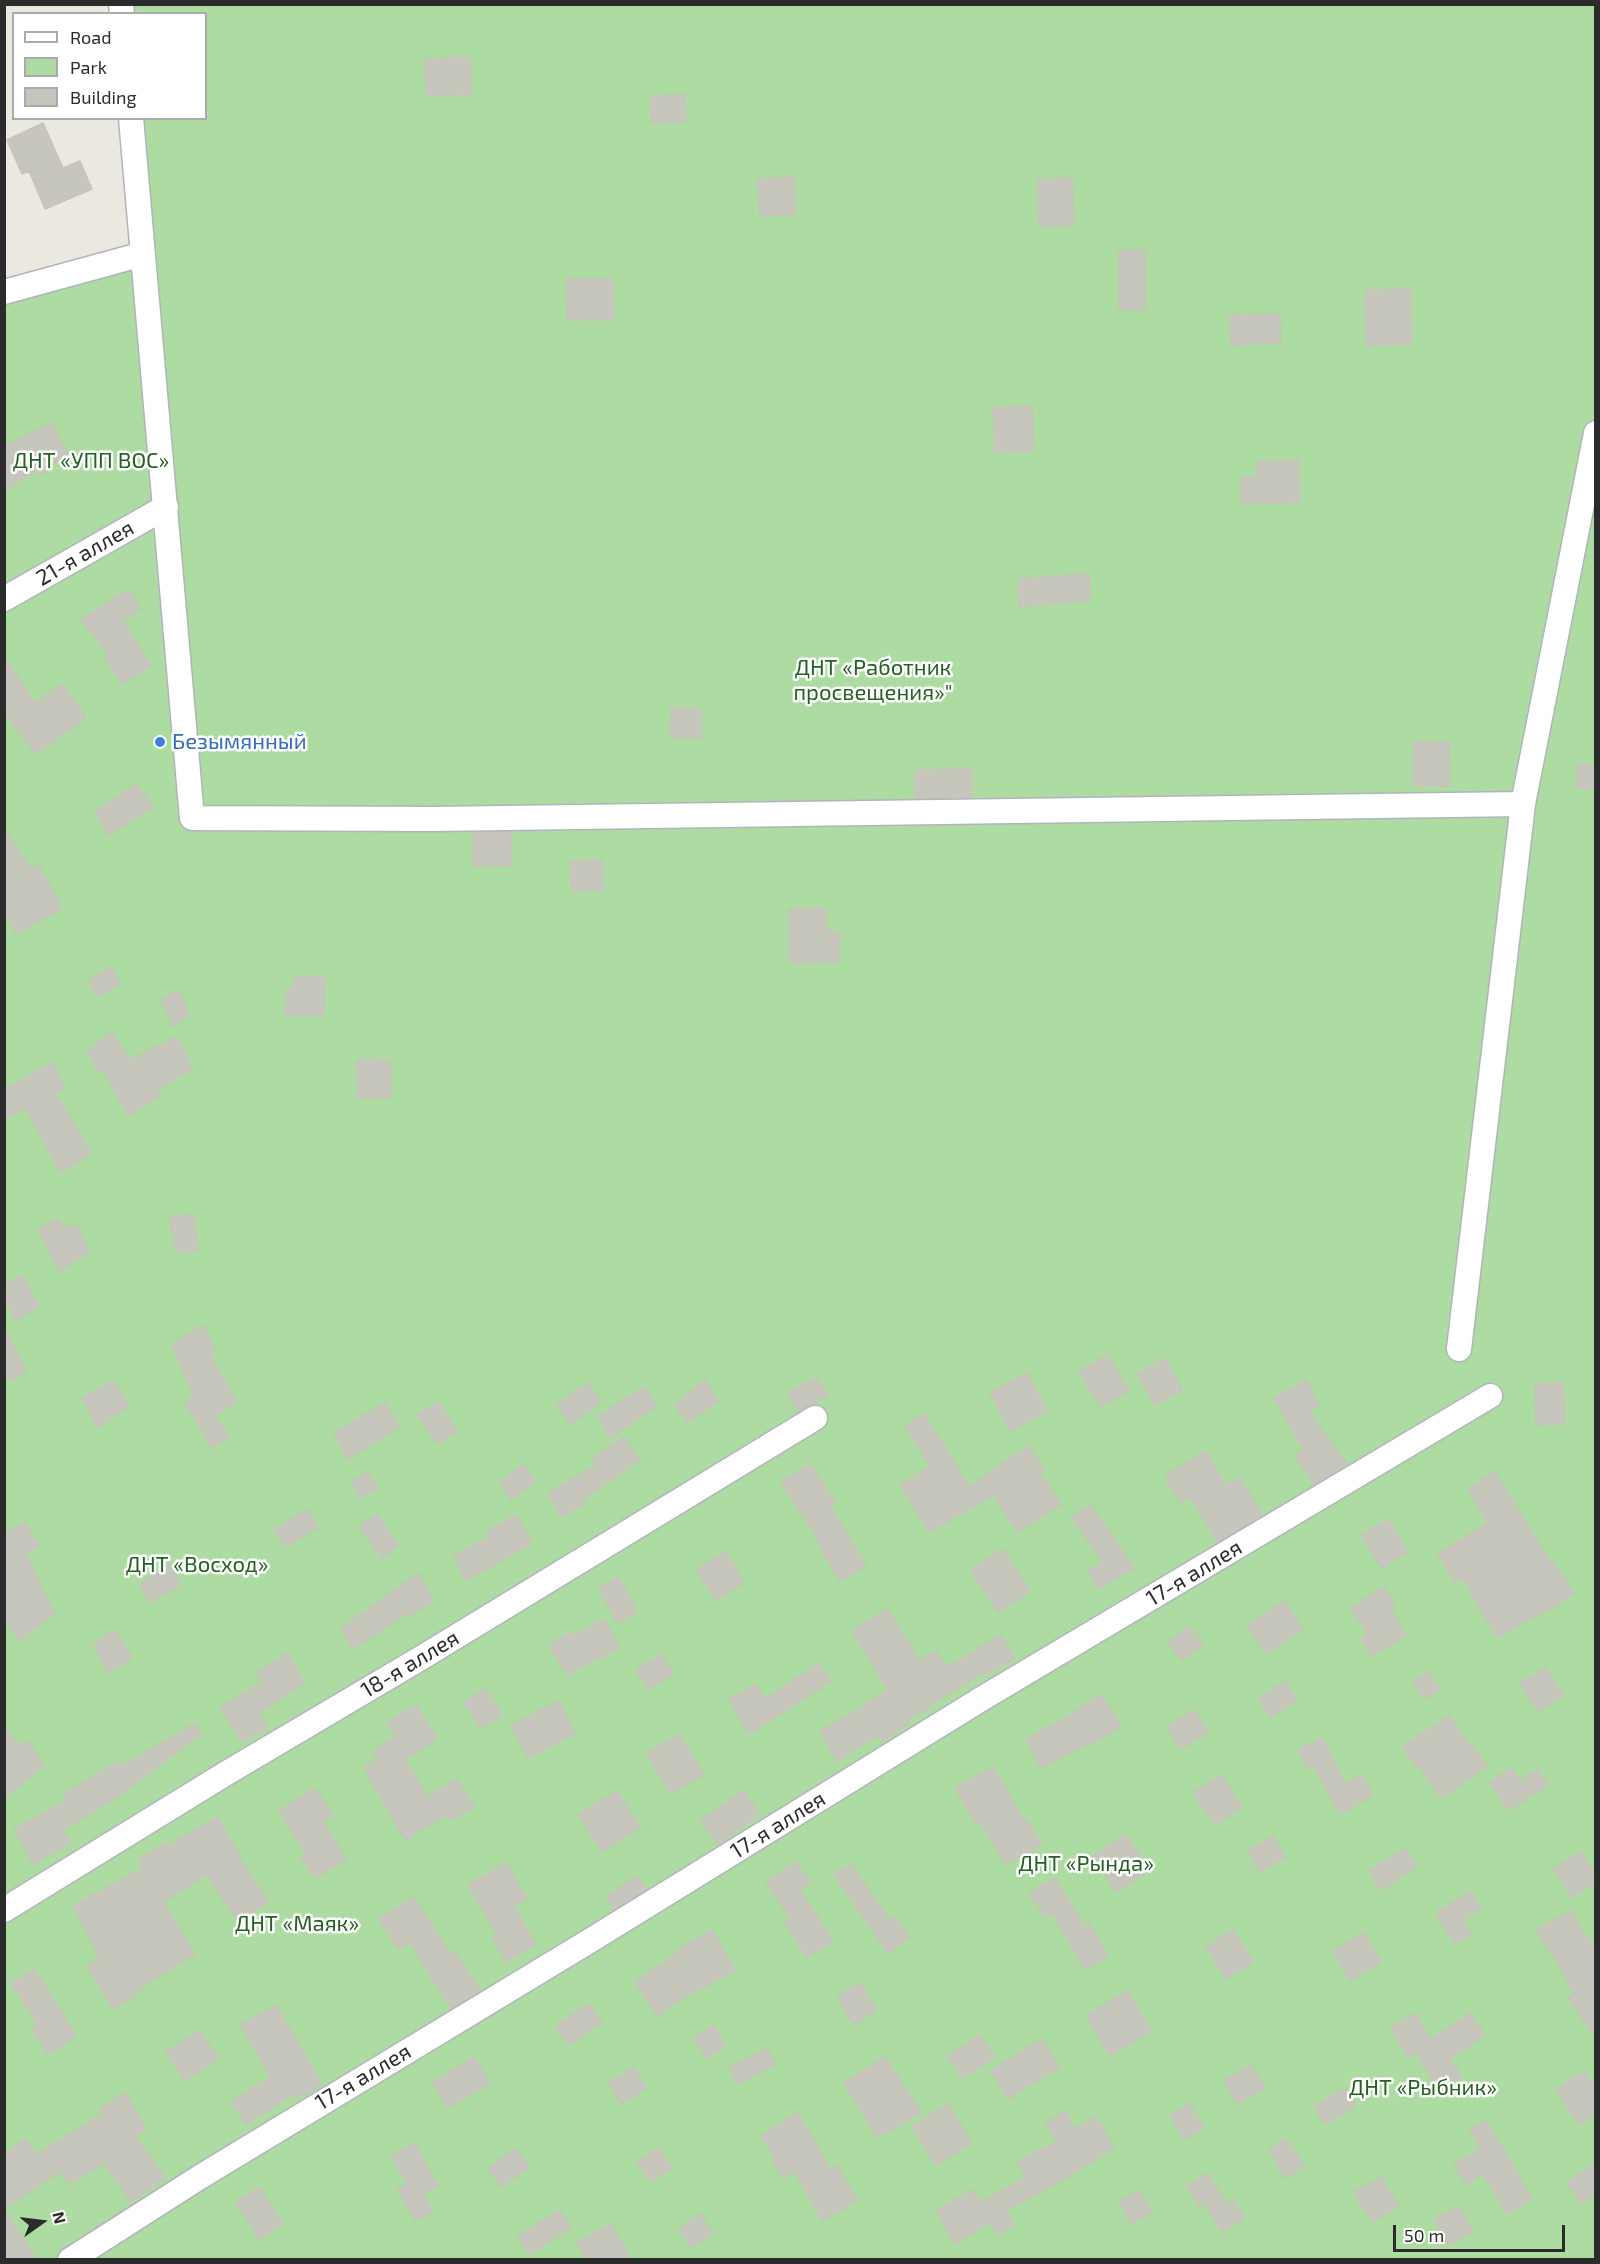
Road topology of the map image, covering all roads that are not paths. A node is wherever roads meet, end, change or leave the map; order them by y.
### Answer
1 (131, 120) edge
2 (143, 254) junction
3 (4, 292) edge
4 (1596, 433) edge
5 (166, 507) junction
6 (4, 599) edge
7 (1523, 804) junction
8 (1459, 1349) dead end
9 (1490, 1396) dead end
10 (815, 1418) dead end
11 (4, 1910) edge
12 (70, 2259) edge

1 - 2 street
2 - 3 street
2 - 5 street
4 - 7 street
5 - 6 street, 21-я аллея
5 - 7 street
7 - 8 street
9 - 12 street, 17-я аллея
10 - 11 street, 18-я аллея

